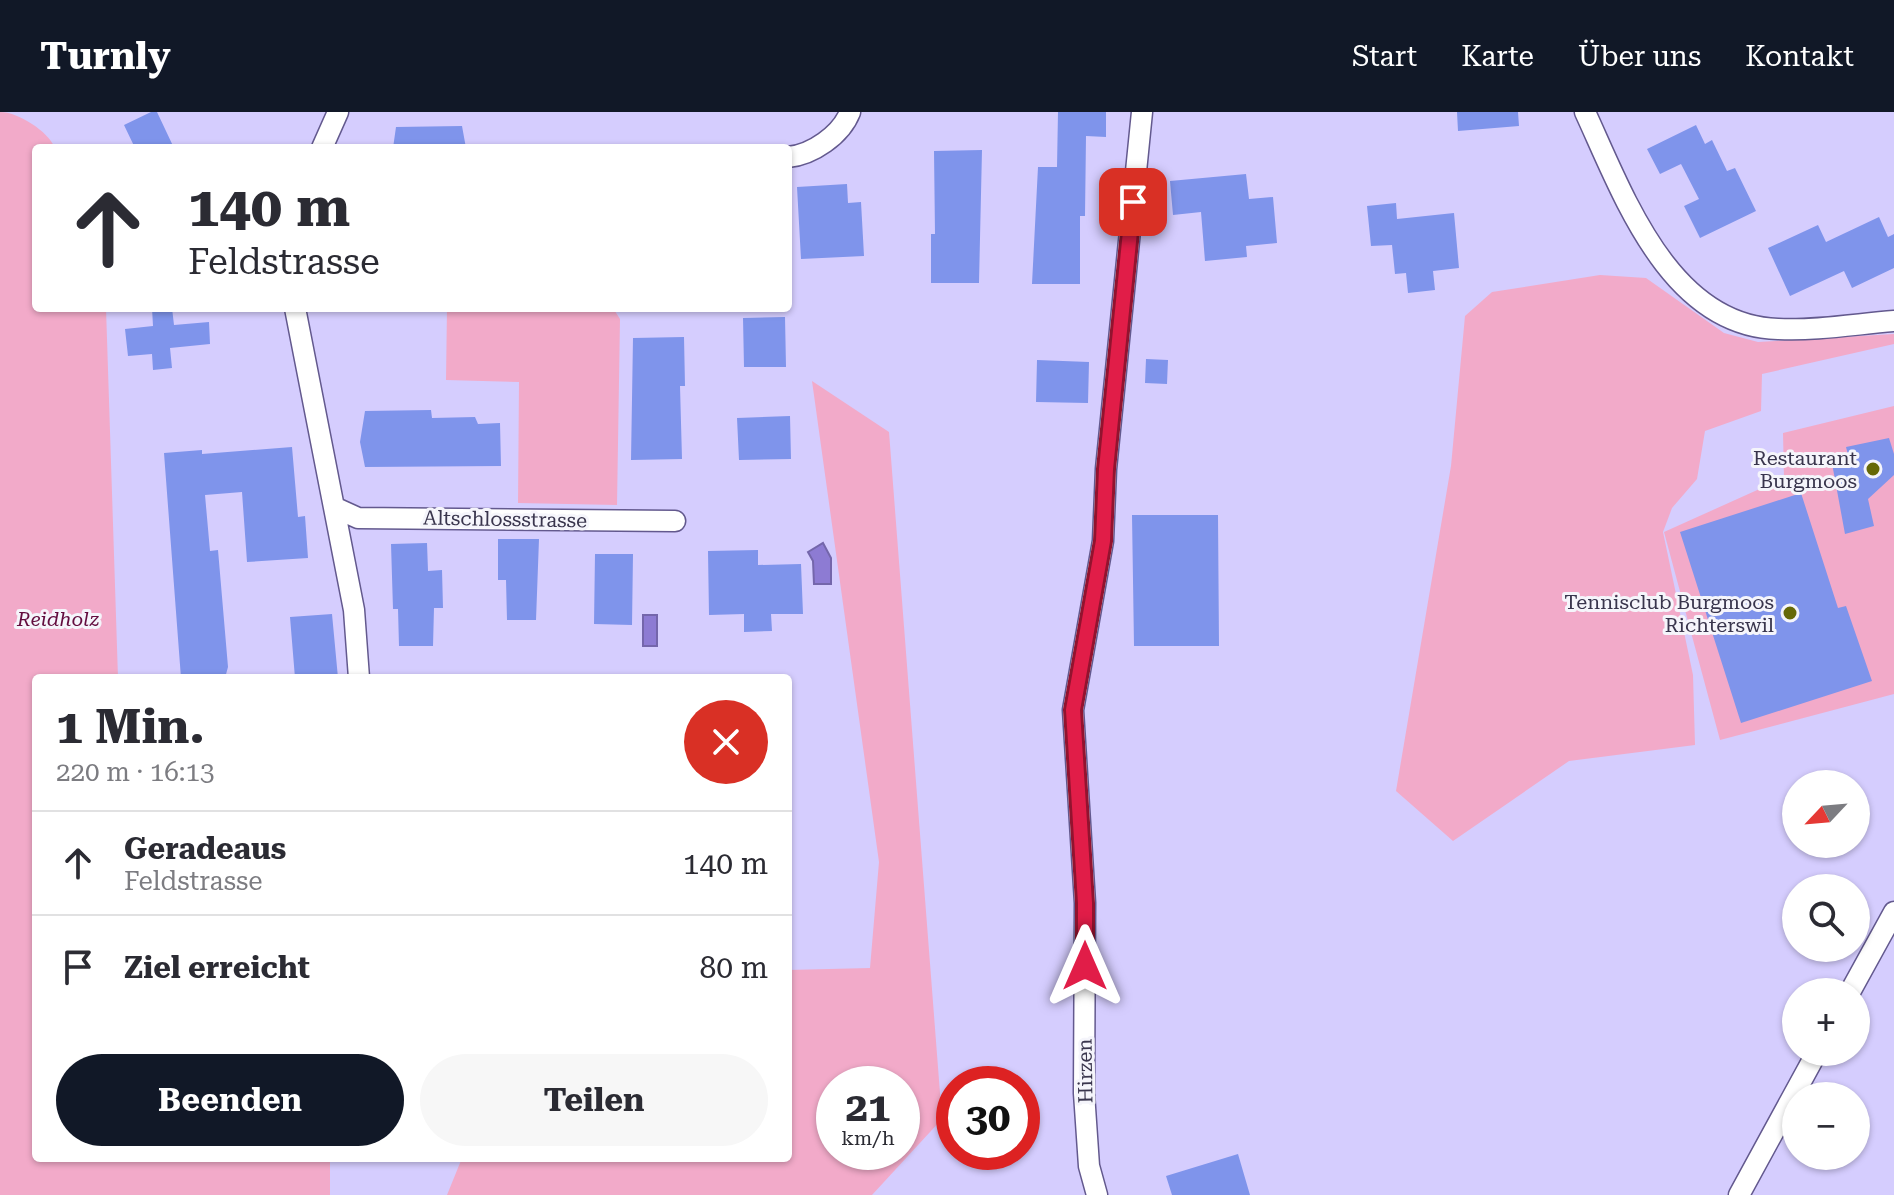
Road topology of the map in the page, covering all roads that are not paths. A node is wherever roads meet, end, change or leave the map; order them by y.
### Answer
1 (338, 112) edge
2 (850, 112) edge
3 (1142, 112) edge
4 (1585, 112) edge
5 (324, 144) edge
6 (792, 157) edge
7 (296, 312) edge
8 (1894, 321) edge
9 (336, 508) junction
10 (675, 521) dead end
11 (359, 674) edge
12 (1894, 912) edge
13 (1858, 978) edge
14 (1809, 1066) edge
15 (1097, 1195) edge
16 (1739, 1195) edge

1 - 5 street
2 - 6 street
3 - 15 street, Hirzen
4 - 8 street
7 - 9 street
9 - 10 street, Altschlossstrasse
9 - 11 street
12 - 13 street
14 - 16 street

